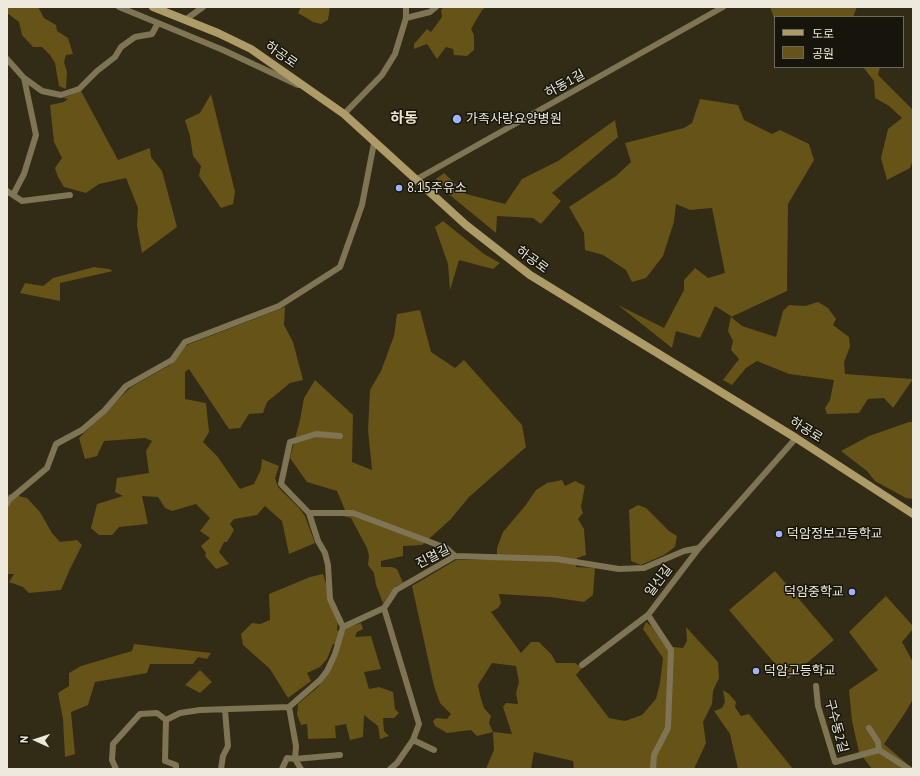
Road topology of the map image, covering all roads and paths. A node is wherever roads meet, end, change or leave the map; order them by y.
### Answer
1 (119, 7) edge
2 (153, 7) edge
3 (203, 7) edge
4 (406, 7) edge
5 (436, 7) edge
6 (708, 7) edge
7 (723, 7) edge
8 (712, 14) junction
9 (406, 18) junction
10 (185, 20) junction
11 (158, 23) junction
12 (7, 59) edge
13 (24, 78) junction
14 (308, 89) junction
15 (344, 114) junction
16 (374, 143) junction
17 (417, 180) junction
18 (7, 191) edge
19 (13, 195) junction
20 (70, 195) dead end
21 (340, 436) dead end
22 (796, 438) junction
23 (7, 504) edge
24 (899, 504) junction
25 (913, 510) edge
26 (309, 513) junction
27 (913, 514) edge
28 (699, 548) junction
29 (455, 556) junction
30 (384, 608) junction
31 (648, 615) junction
32 (342, 627) junction
33 (582, 665) dead end
34 (816, 686) dead end
35 (289, 707) junction
36 (225, 710) junction
37 (166, 720) junction
38 (869, 728) dead end
39 (413, 740) junction
40 (434, 750) dead end
41 (879, 750) junction
42 (340, 755) dead end
43 (296, 759) junction
44 (116, 769) edge
45 (176, 769) edge
46 (221, 769) edge
47 (282, 769) edge
48 (300, 769) edge
49 (390, 769) edge
50 (653, 769) edge
51 (909, 769) edge

1 - 11 street
2 - 10 main road, 하공로
3 - 10 street
4 - 9 street
5 - 9 street
6 - 8 street
7 - 8 street, 하동1길
8 - 17 street, 하동1길
9 - 15 street
10 - 14 main road, 하공로
11 - 13 street
11 - 14 street
12 - 13 street
13 - 19 street
14 - 15 main road, 하공로
15 - 16 main road, 하공로
16 - 17 main road, 하공로
16 - 23 street
17 - 22 main road, 하공로
18 - 19 street
19 - 20 street
21 - 26 street
22 - 24 main road, 하공로
22 - 28 street, 일신길
24 - 25 main road
24 - 27 main road, 하공로
26 - 29 street
26 - 32 street
28 - 29 street, 진멀길
28 - 31 street, 일신길
29 - 30 street, 진멀길
30 - 32 street
30 - 39 street
31 - 33 street
31 - 50 street, 일신길
32 - 35 street
34 - 41 street, 구수동2길
35 - 36 street
35 - 43 street
36 - 37 street
36 - 46 street
37 - 44 street
37 - 45 street
38 - 41 street
39 - 40 street
39 - 49 street
41 - 51 street
42 - 43 street
43 - 47 street
43 - 48 street

